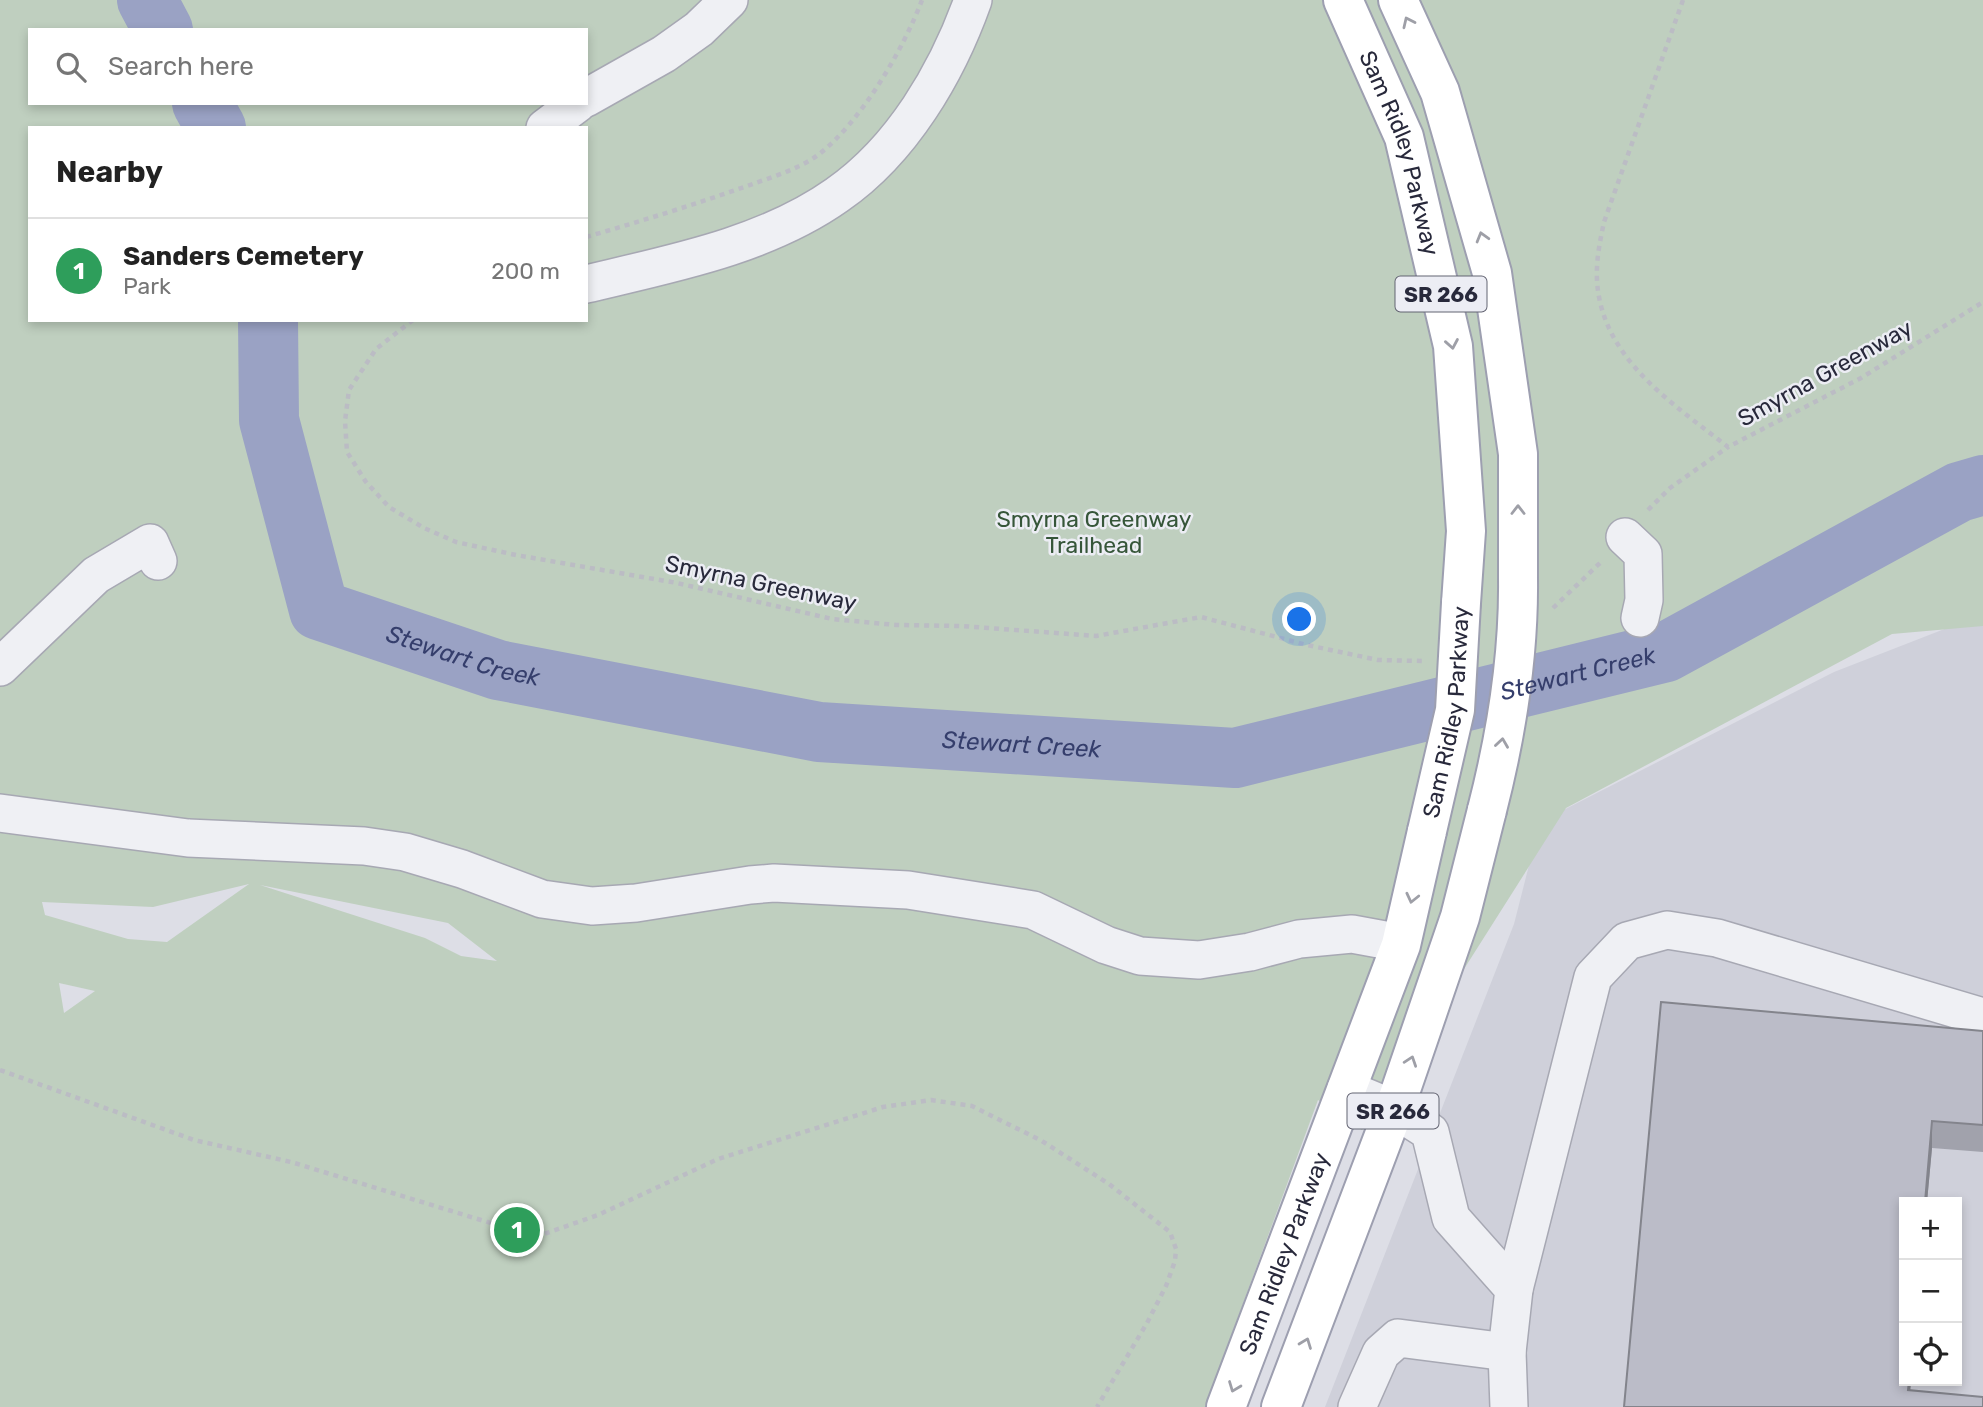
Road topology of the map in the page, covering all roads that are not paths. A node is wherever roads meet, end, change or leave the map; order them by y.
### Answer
1 (729, 0) edge
2 (973, 0) edge
3 (1343, 0) edge
4 (1398, 0) edge
5 (588, 97) edge
6 (575, 105) edge
7 (548, 126) edge
8 (588, 284) edge
9 (1625, 537) dead end
10 (158, 561) dead end
11 (1640, 618) dead end
12 (0, 667) edge
13 (0, 813) edge
14 (1401, 943) junction
15 (1983, 1017) edge
16 (1346, 1089) junction
17 (1394, 1109) junction
18 (1514, 1289) junction
19 (1507, 1352) junction
20 (1226, 1407) edge
21 (1282, 1407) edge
22 (1357, 1407) edge
23 (1509, 1407) edge

1 - 5 lane
2 - 8 lane
3 -> 14 main road, Sam Ridley Parkway / SR 266, bridge
17 -> 4 main road, SR 266, bridge
6 - 7 lane
9 - 11 lane
10 - 12 lane
13 - 14 lane
14 - 16 main road, Sam Ridley Parkway / SR 266
15 - 18 lane
16 - 17 lane
16 -> 20 main road, Sam Ridley Parkway / SR 266
17 - 18 lane
21 -> 17 main road, SR 266
18 - 19 lane
19 - 22 lane
19 - 23 lane

